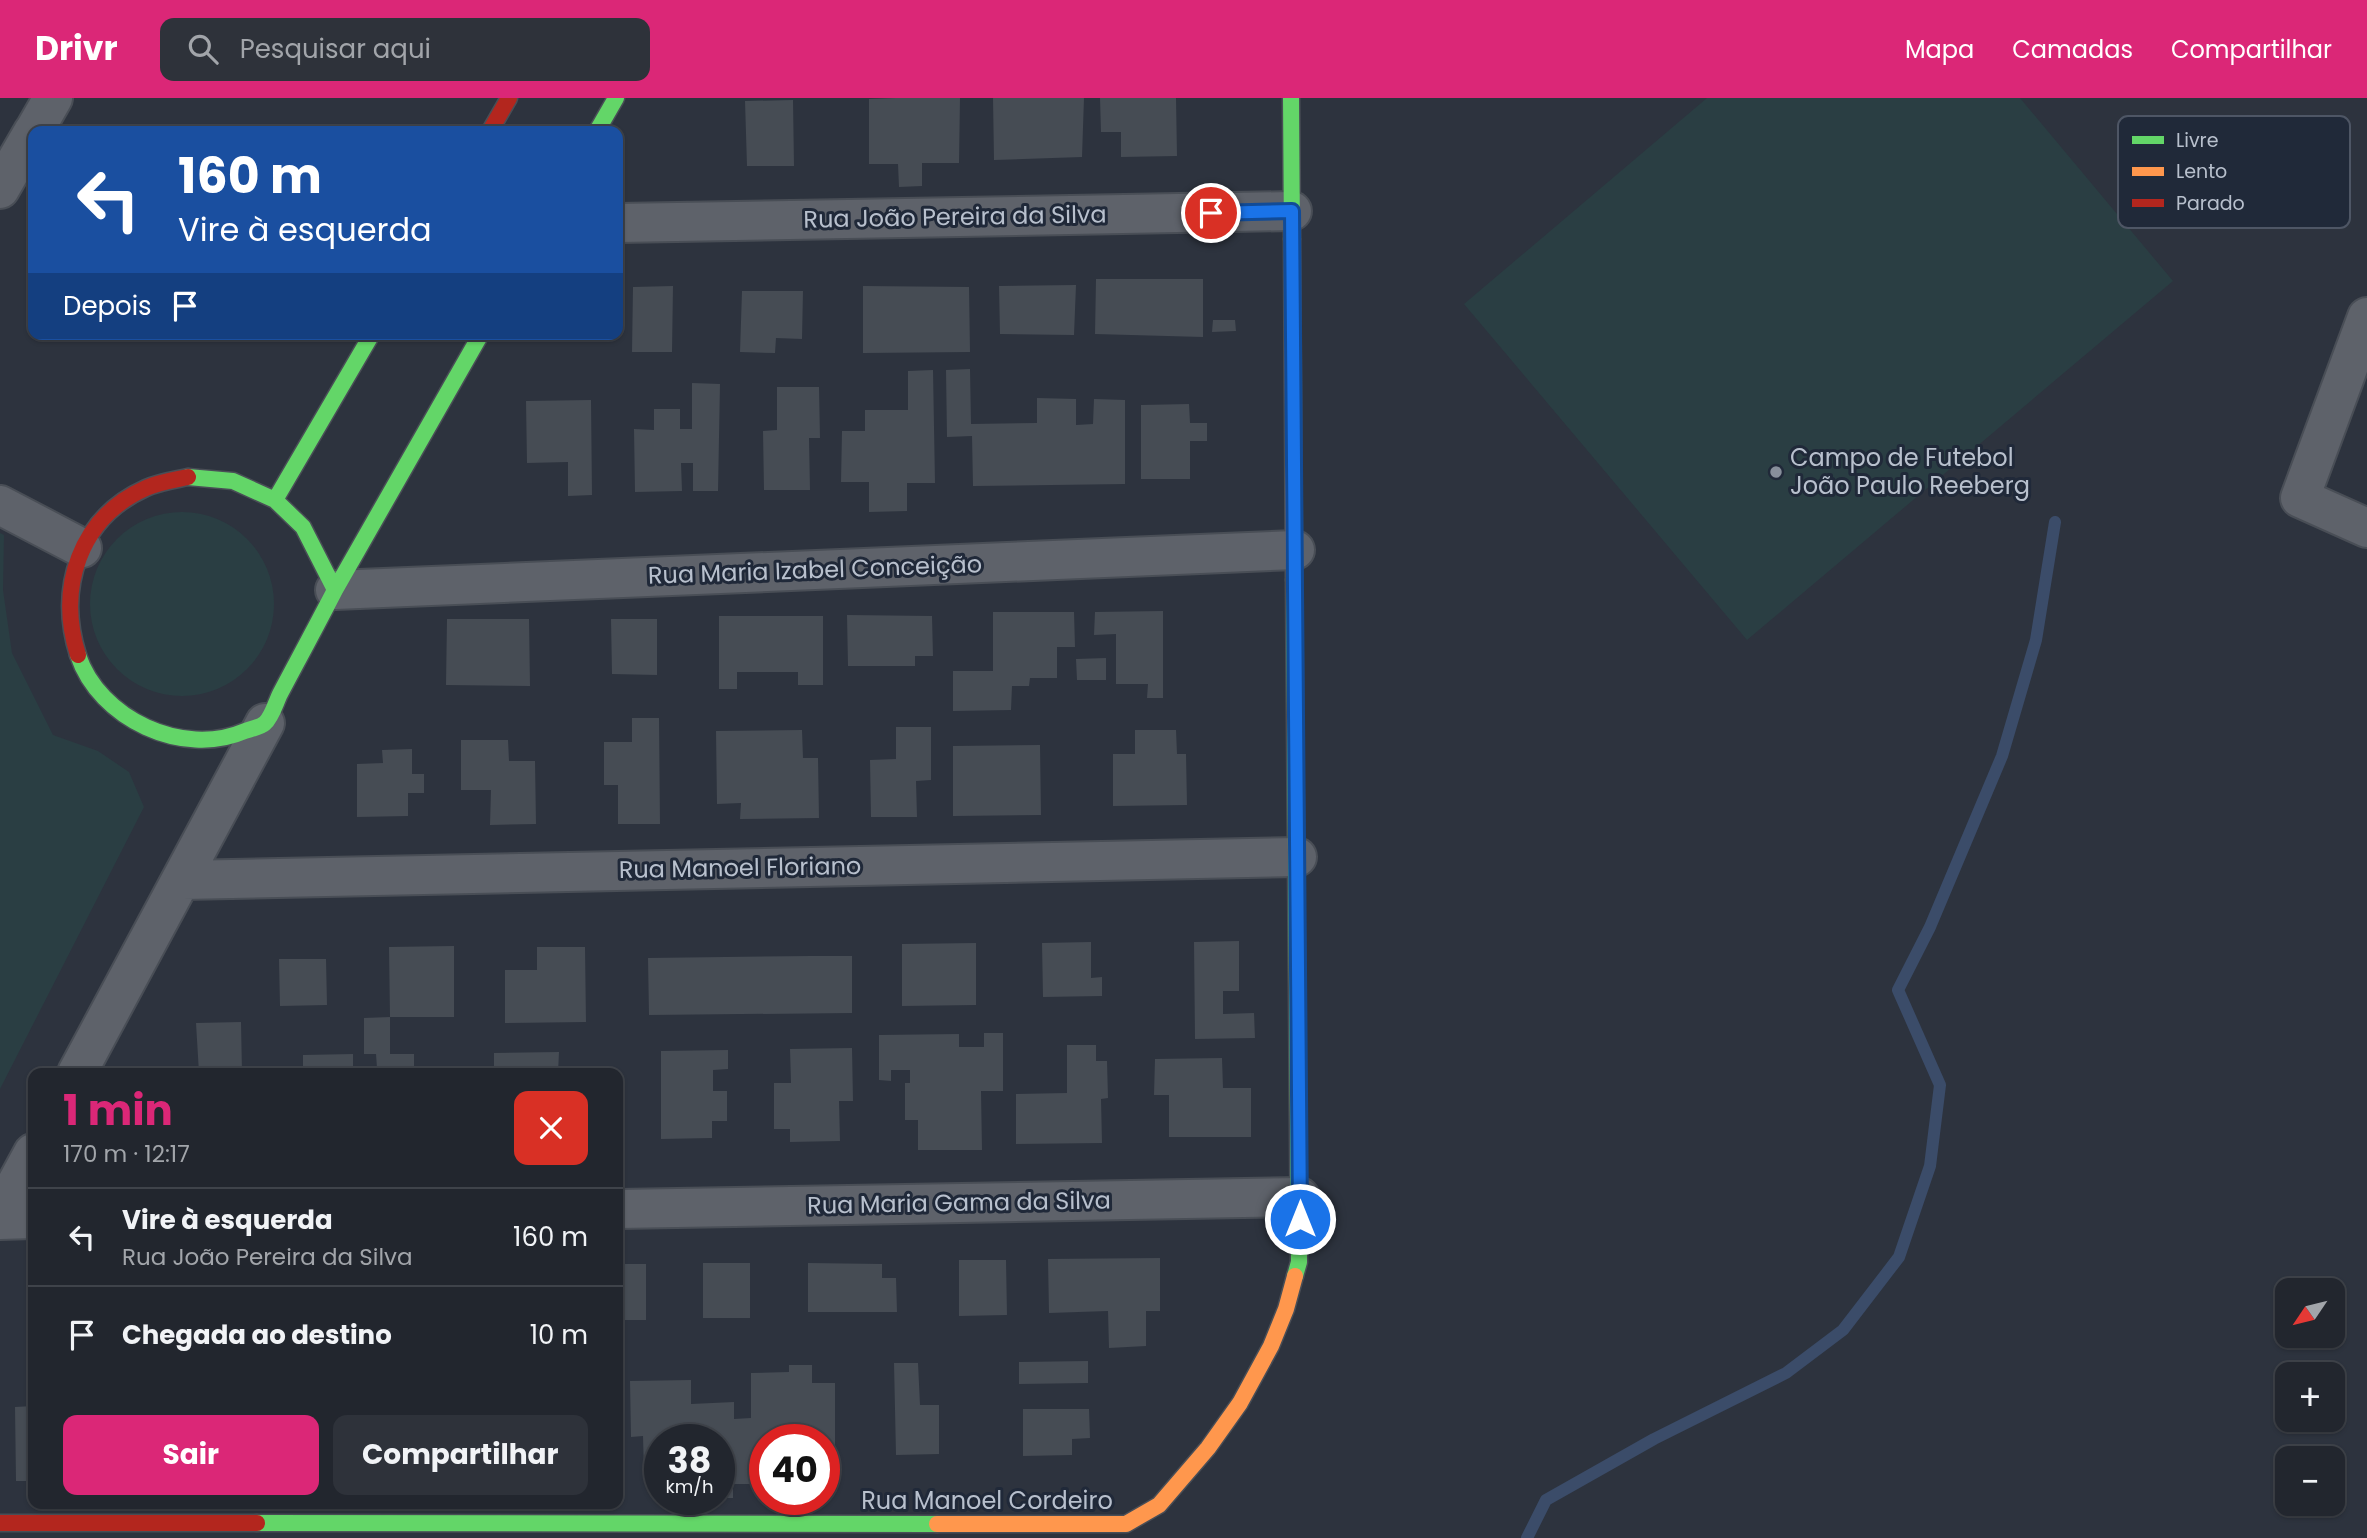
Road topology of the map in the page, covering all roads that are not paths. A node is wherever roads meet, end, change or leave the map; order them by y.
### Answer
1 (53, 98) edge
2 (509, 98) edge
3 (615, 98) edge
4 (1291, 98) edge
5 (37, 126) edge
6 (493, 126) edge
7 (600, 126) edge
8 (28, 141) edge
9 (0, 189) edge
10 (1292, 211) junction
11 (623, 223) edge
12 (2367, 317) edge
13 (368, 340) edge
14 (478, 340) edge
15 (275, 500) junction
16 (0, 505) edge
17 (2367, 528) edge
18 (82, 548) junction
19 (1295, 550) junction
20 (335, 590) junction
21 (265, 723) junction
22 (1297, 857) junction
23 (183, 880) junction
24 (80, 1068) edge
25 (28, 1162) edge
26 (1300, 1197) junction
27 (623, 1209) edge
28 (0, 1214) edge
29 (28, 1219) edge
30 (0, 1220) edge
31 (0, 1523) edge

1 - 5 street
2 - 6 street
3 - 7 street
4 - 10 street, Rua Manoel Cordeiro
8 - 9 street
10 - 11 street, Rua João Pereira da Silva
10 - 19 street, Rua Manoel Cordeiro
12 - 17 street
13 - 15 street
14 - 20 street
15 - 18 street
15 - 20 street
16 - 18 street
18 - 21 street
19 - 20 street, Rua Maria Izabel Conceição
19 - 22 street, Rua Manoel Cordeiro
20 - 21 street
21 - 23 street
22 - 23 street, Rua Manoel Floriano
22 - 26 street, Rua Manoel Cordeiro
23 - 24 street
25 - 28 street
26 - 27 street, Rua Maria Gama da Silva
26 - 31 street, Rua Manoel Cordeiro
29 - 30 street

